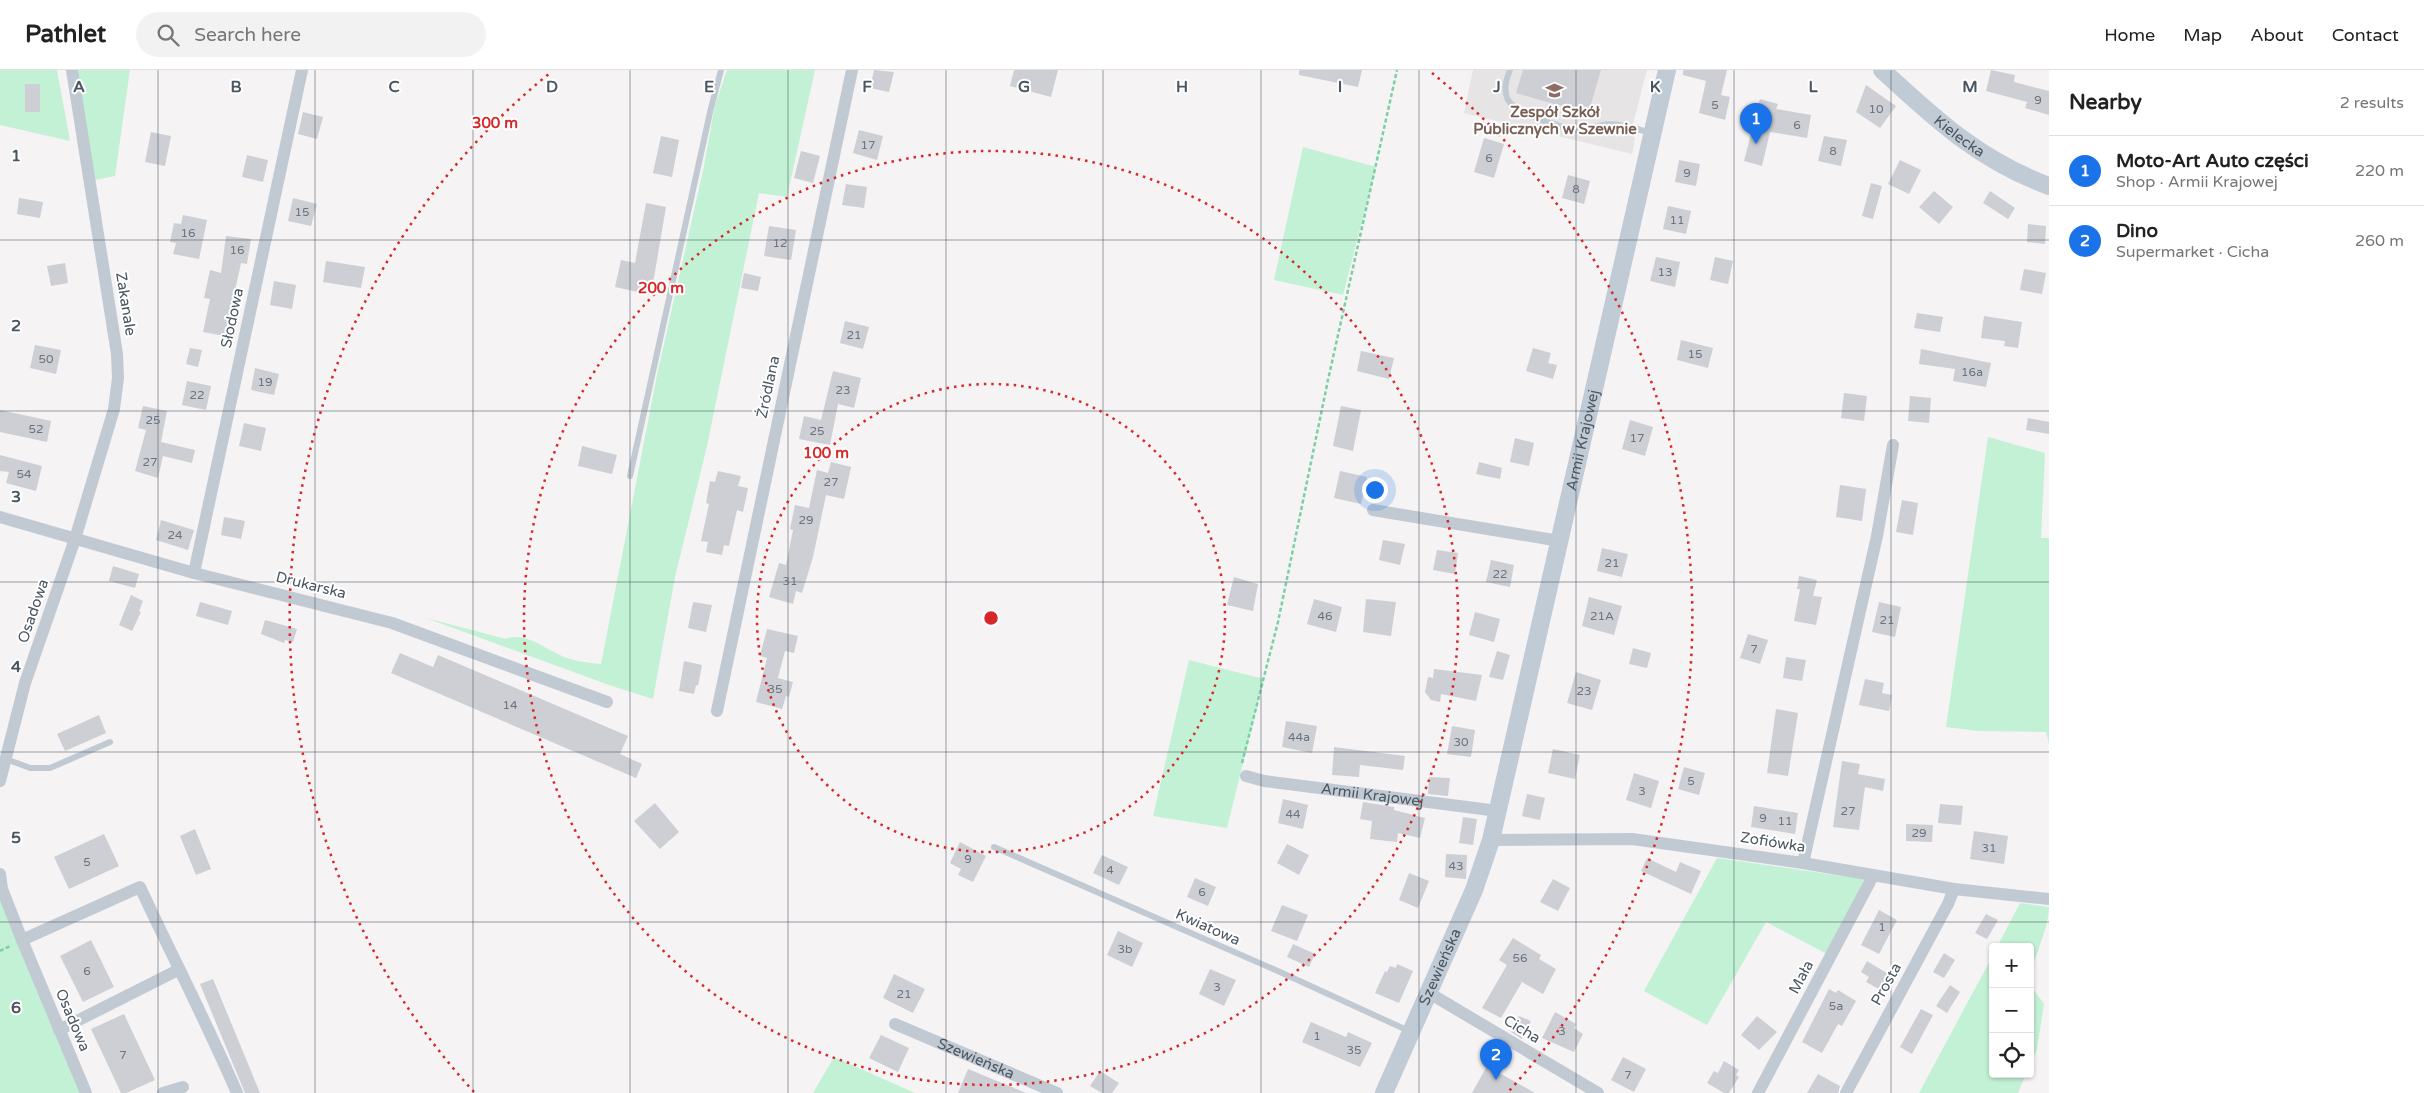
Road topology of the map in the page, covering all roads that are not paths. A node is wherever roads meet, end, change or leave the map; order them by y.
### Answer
1 (72, 70) edge
2 (302, 70) edge
3 (721, 70) edge
4 (852, 70) edge
5 (1510, 70) edge
6 (1667, 70) edge
7 (1882, 70) edge
8 (1653, 134) junction
9 (2049, 186) edge
10 (1893, 445) dead end
11 (630, 476) dead end
12 (1373, 510) dead end
13 (0, 517) edge
14 (75, 539) junction
15 (1560, 541) junction
16 (194, 573) junction
17 (607, 702) dead end
18 (717, 711) dead end
19 (110, 742) dead end
20 (6, 759) junction
21 (1246, 776) road end
22 (0, 781) edge
23 (1498, 811) junction
24 (1491, 840) junction
25 (994, 847) dead end
26 (1803, 863) junction
27 (0, 874) edge
28 (1873, 876) junction
29 (1954, 889) junction
30 (2049, 899) edge
31 (22, 940) junction
32 (178, 970) junction
33 (1429, 993) junction
34 (895, 1024) dead end
35 (60, 1030) junction
36 (1411, 1032) junction
37 (183, 1087) dead end
38 (86, 1093) edge
39 (163, 1093) edge
40 (237, 1093) edge
41 (1057, 1093) edge
42 (1384, 1093) edge
43 (1598, 1093) edge
44 (1758, 1093) edge
45 (1846, 1093) edge

1 - 14 street, Zakanale
2 - 16 street, Słodowa
3 - 11 lane
4 - 18 street, Źródlana
5 - 8 lane
6 - 8 street, Armii Krajowej
7 - 9 street, Kielecka
8 - 15 street, Armii Krajowej
10 - 26 street
12 - 15 street
13 - 14 street, Drukarska
14 - 16 street, Drukarska
14 - 20 street, Osadowa
15 - 23 street, Armii Krajowej
16 - 17 street, Drukarska
19 - 20 lane
20 - 22 street, Osadowa
21 - 23 street, Armii Krajowej
23 - 24 street, Armii Krajowej
24 - 26 street, Zofiówka
24 - 33 street, Szewieńska
25 - 36 lane, Kwiatowa
26 - 28 street, Zofiówka
27 - 31 street, Osadowa
28 - 29 street, Zofiówka
28 - 44 street, Mała
29 - 30 street, Zofiówka
29 - 45 street, Prosta
31 - 32 street
31 - 35 street, Osadowa
32 - 35 street
32 - 40 street
33 - 36 street, Szewieńska
33 - 43 street, Cicha
34 - 41 street, Szewieńska
35 - 38 street, Osadowa
36 - 42 street, Szewieńska
37 - 39 street

